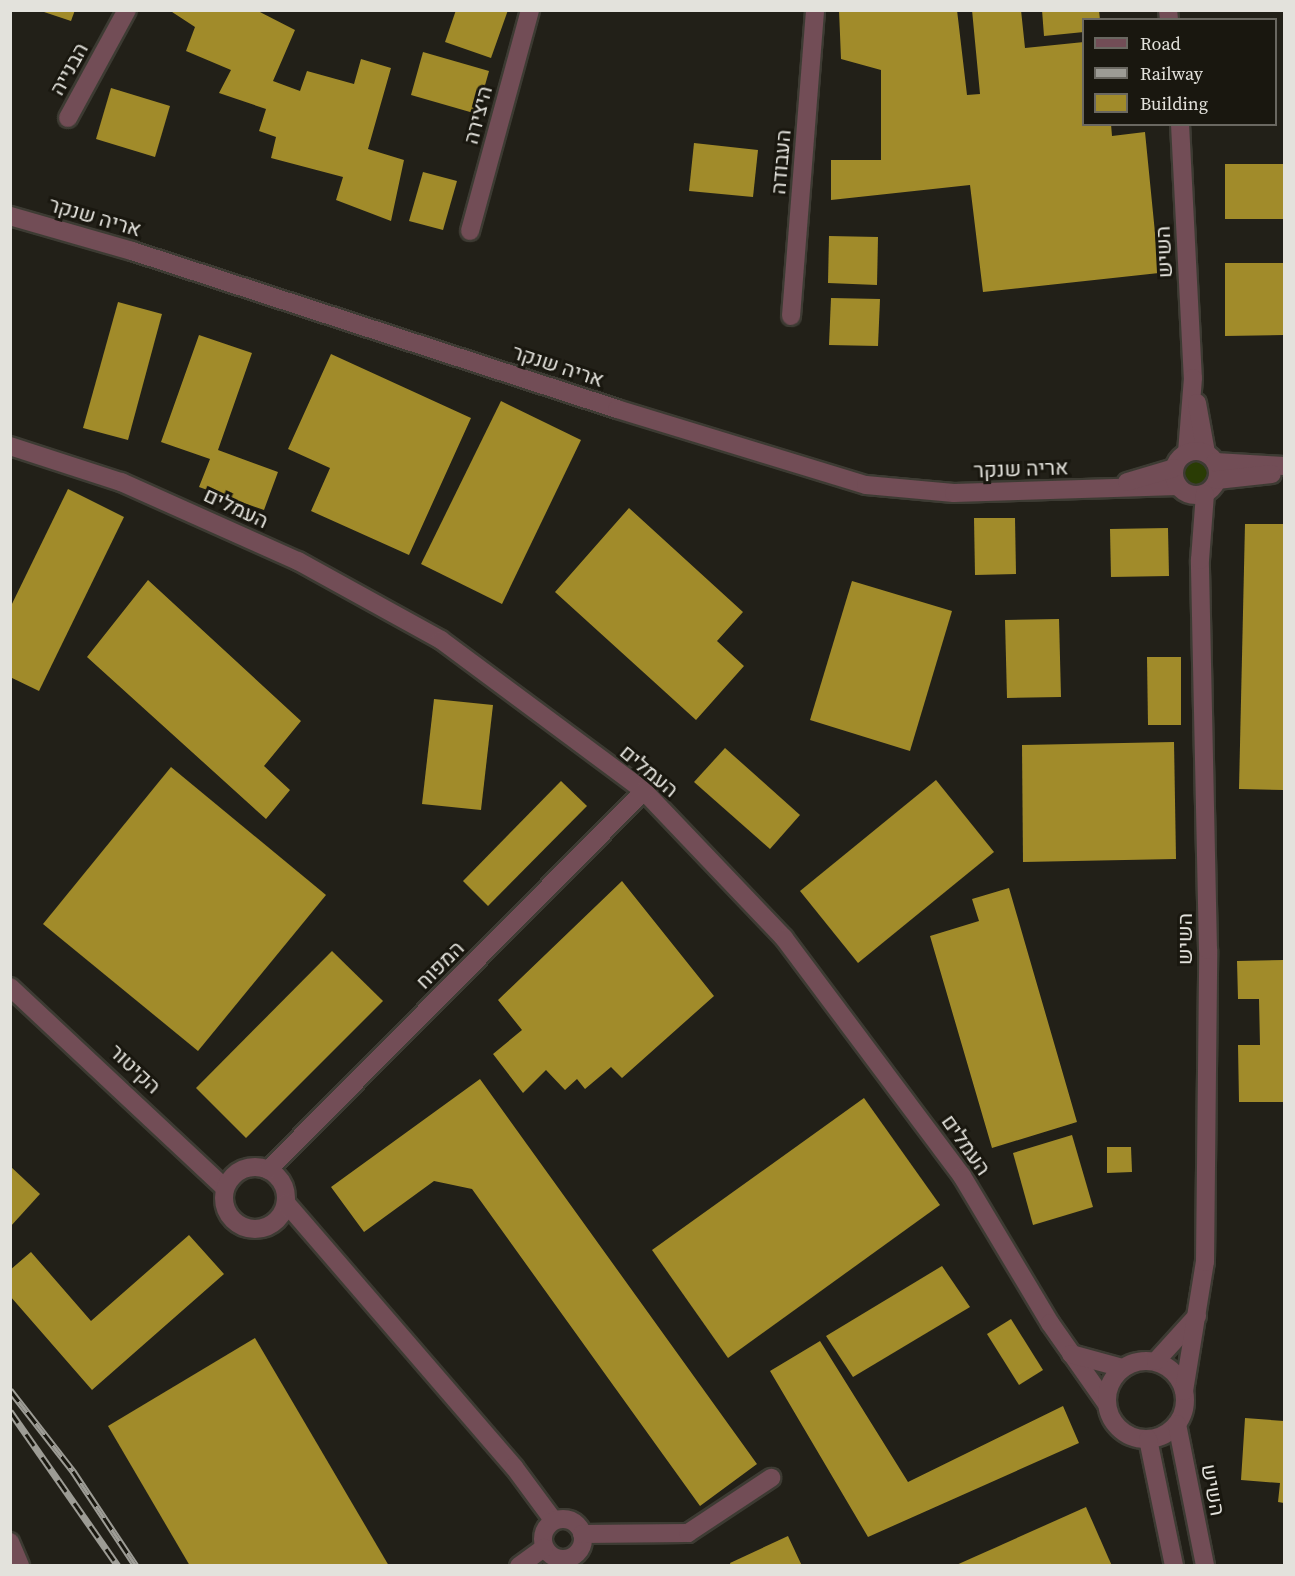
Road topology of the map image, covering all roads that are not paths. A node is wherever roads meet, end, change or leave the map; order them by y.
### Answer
1 (127, 10) edge
2 (530, 10) edge
3 (815, 10) edge
4 (68, 118) dead end
5 (1180, 126) edge
6 (10, 216) edge
7 (470, 231) dead end
8 (791, 316) dead end
9 (1193, 378) junction
10 (10, 446) edge
11 (1186, 453) junction
12 (1284, 466) edge
13 (1174, 468) junction
14 (1284, 472) edge
15 (1201, 478) junction
16 (1102, 489) junction
17 (644, 791) junction
18 (10, 987) edge
19 (268, 1170) junction
20 (225, 1188) junction
21 (286, 1203) junction
22 (1197, 1316) junction
23 (1071, 1354) junction
24 (1156, 1361) junction
25 (1123, 1368) junction
26 (1184, 1391) junction
27 (1107, 1404) junction
28 (1177, 1424) junction
29 (1148, 1439) junction
30 (771, 1478) dead end
31 (554, 1521) junction
32 (582, 1534) junction
33 (10, 1542) edge
34 (544, 1548) junction
35 (573, 1562) edge
36 (20, 1566) edge
37 (519, 1566) edge
38 (1174, 1566) edge
39 (1205, 1566) edge

1 - 4 street, הבנייה
2 - 7 street, היצירה
3 - 8 street, העבודה
5 - 9 street, השיש
6 - 16 street, אריה שנקר
9 - 11 street, השיש
9 - 15 street, השיש
10 - 17 street, העמלים
11 - 13 street
11 - 15 street
12 - 15 street, אריה שנקר
13 - 15 street
13 - 16 street, אריה שנקר
14 - 15 street, אריה שנקר
15 - 16 street, אריה שנקר
15 - 22 street, השיש
17 - 19 street, המפוח
17 - 23 street, העמלים
18 - 20 street, הקיטור
19 - 20 street
19 - 21 street
20 - 21 street
21 - 31 street
22 - 24 street
22 - 26 street, השיש
23 - 25 street
23 - 27 street, העמלים
24 - 25 street
24 - 26 street
25 - 27 street
26 - 28 street
27 - 29 street
28 - 29 street
28 - 39 street, השיש
29 - 38 street
30 - 32 street
31 - 32 street
31 - 34 street
32 - 35 street
33 - 36 street
34 - 35 street
34 - 37 street

